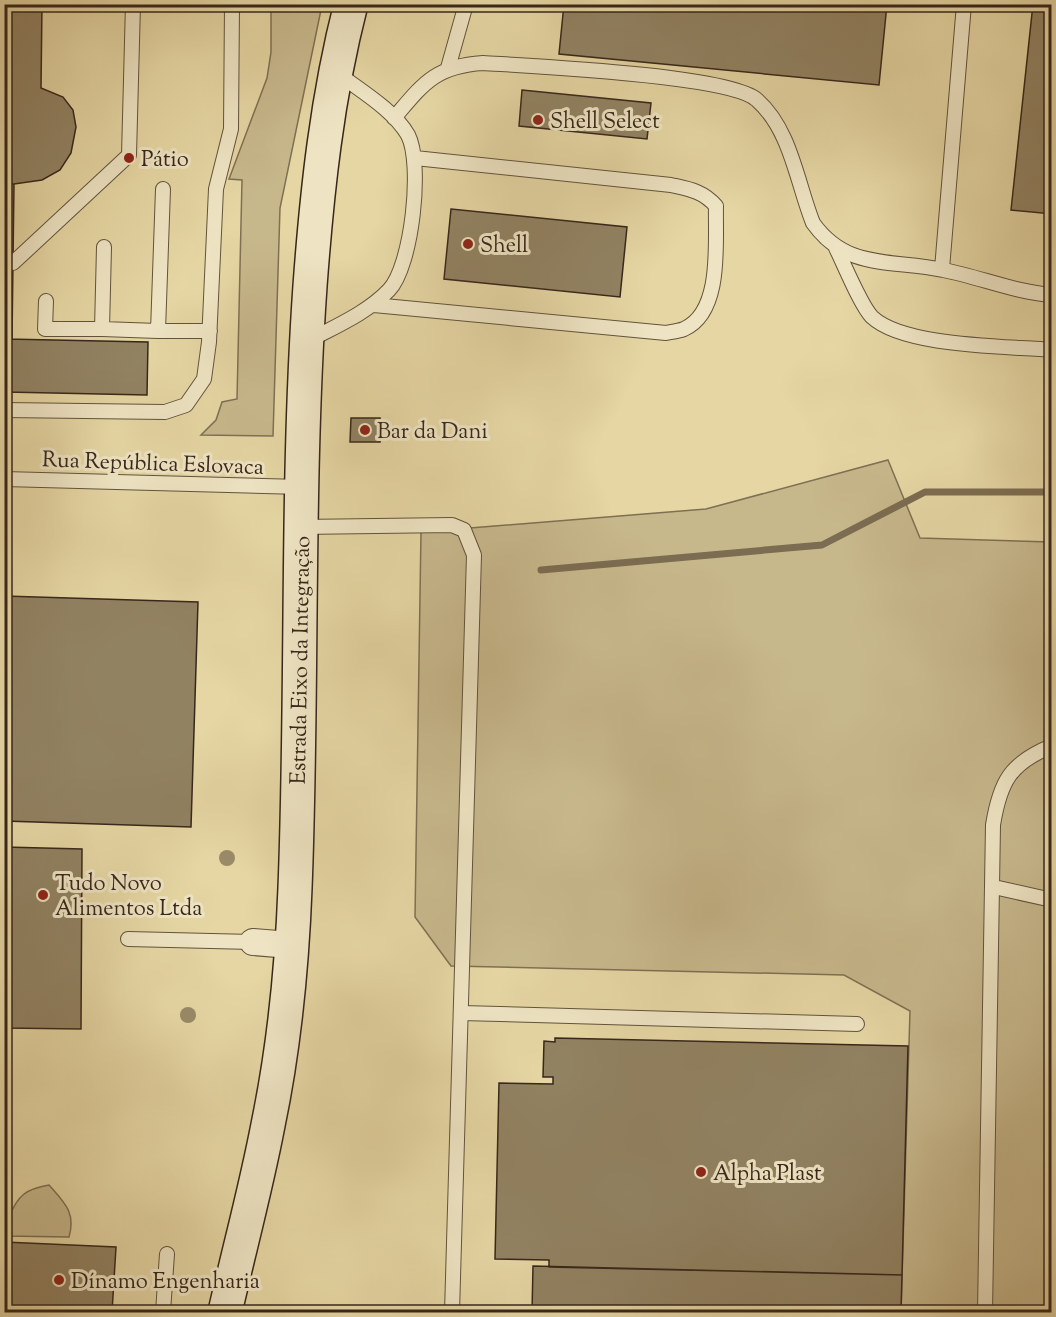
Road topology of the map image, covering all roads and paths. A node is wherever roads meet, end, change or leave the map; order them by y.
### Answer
1 (133, 4) edge
2 (232, 4) edge
3 (351, 4) edge
4 (466, 4) edge
5 (964, 4) edge
6 (448, 68) junction
7 (335, 71) junction
8 (394, 118) junction
9 (415, 158) junction
10 (163, 189) dead end
11 (104, 247) dead end
12 (836, 248) junction
13 (13, 263) dead end
14 (942, 269) junction
15 (1052, 295) edge
16 (46, 301) dead end
17 (374, 305) junction
18 (102, 329) junction
19 (158, 331) junction
20 (210, 331) junction
21 (306, 342) junction
22 (1052, 350) edge
23 (4, 410) edge
24 (4, 479) edge
25 (301, 487) junction
26 (300, 527) junction
27 (1052, 746) edge
28 (994, 887) junction
29 (1052, 900) edge
30 (128, 939) dead end
31 (253, 942) joint
32 (290, 945) junction
33 (461, 1013) junction
34 (857, 1024) dead end
35 (167, 1254) dead end
36 (163, 1312) edge
37 (225, 1312) edge
38 (452, 1312) edge
39 (985, 1312) edge

1 - 13 lane
2 - 20 lane
3 - 7 main road, Estrada Eixo da Integração
4 - 6 lane
5 - 14 lane
6 - 8 lane
6 - 12 lane
7 - 8 lane
7 - 21 main road, Estrada Eixo da Integração
8 - 9 lane
9 - 17 lane
9 - 17 lane
10 - 19 lane
11 - 18 lane
12 - 14 lane
12 - 22 lane
14 - 15 lane
16 - 18 lane
17 - 21 lane
18 - 19 lane
19 - 20 lane
20 - 23 lane
21 - 25 main road, Estrada Eixo da Integração
24 - 25 lane, Rua República Eslovaca
25 - 26 main road, Estrada Eixo da Integração
26 - 32 main road, Estrada Eixo da Integração
26 - 33 lane
27 - 28 lane
28 - 29 lane
28 - 39 lane
30 - 31 lane
31 - 32 street
32 - 37 main road, Estrada Eixo da Integração
33 - 34 lane
33 - 38 lane
35 - 36 lane

